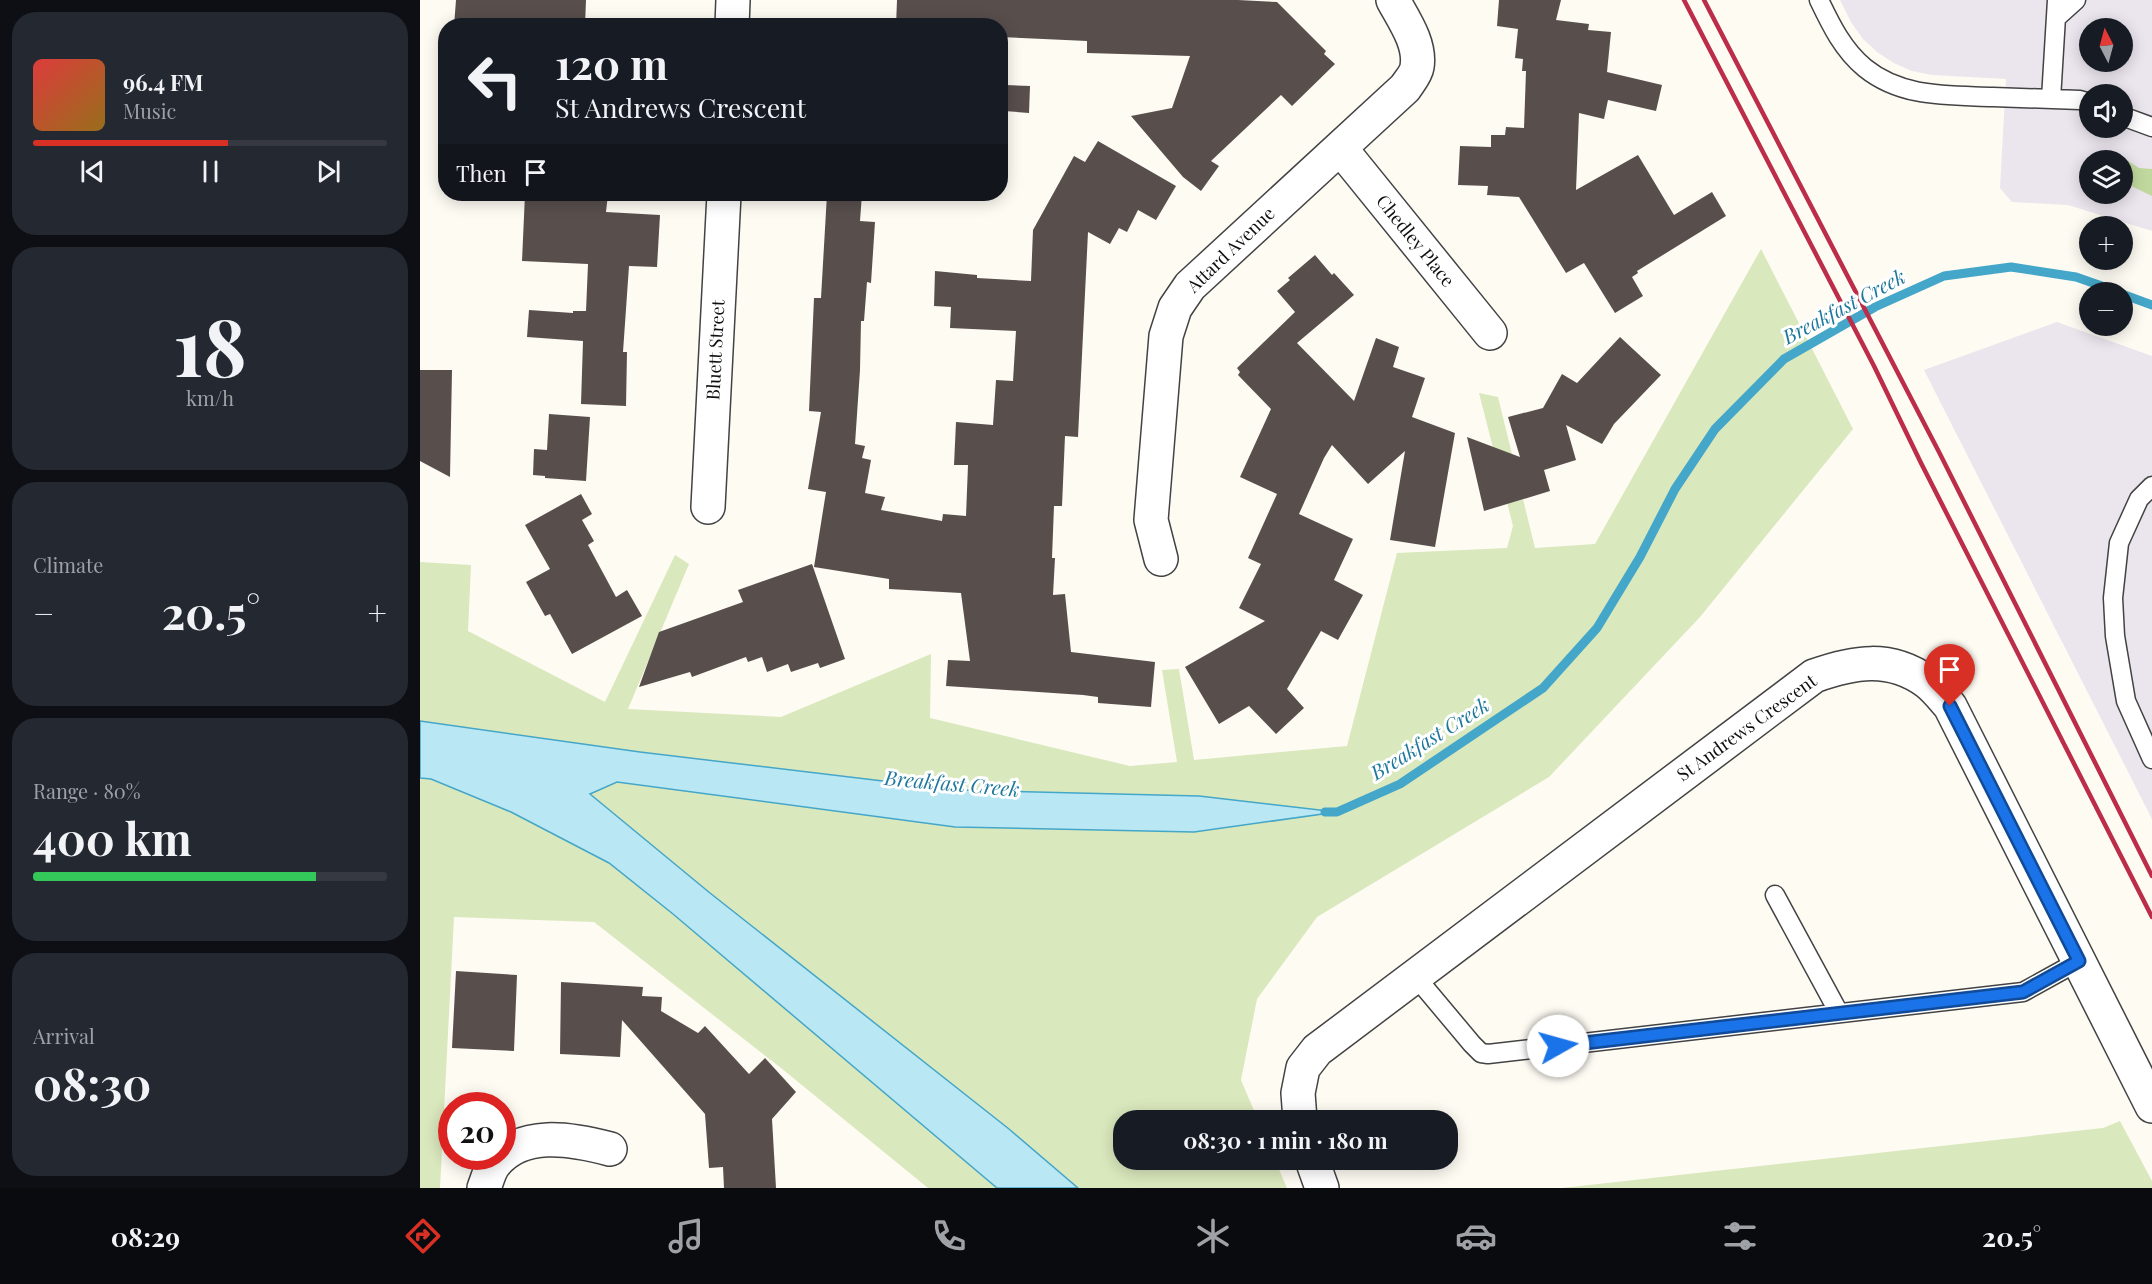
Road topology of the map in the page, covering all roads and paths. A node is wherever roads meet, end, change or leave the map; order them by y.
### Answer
1 (733, 0) edge
2 (1394, 0) edge
3 (1818, 0) edge
4 (2076, 0) edge
5 (2056, 9) edge
6 (732, 18) edge
7 (2051, 99) junction
8 (2079, 100) edge
9 (2133, 120) edge
10 (2152, 127) edge
11 (1341, 149) junction
12 (724, 201) edge
13 (1490, 333) dead end
14 (2152, 486) edge
15 (708, 507) dead end
16 (1161, 559) dead end
17 (2152, 759) edge
18 (1775, 896) dead end
19 (2079, 961) junction
20 (1415, 976) junction
21 (1839, 1013) junction
22 (2152, 1106) edge
23 (1299, 1110) edge
24 (610, 1149) dead end
25 (1316, 1170) edge
26 (484, 1188) edge
27 (1322, 1188) edge

1 - 6 street
2 - 11 street, Attard Avenue
3 - 7 lane
4 - 5 lane
5 - 7 lane
7 - 8 lane
9 - 10 lane
11 - 13 street, Chedley Place
11 - 16 street, Attard Avenue
12 - 15 street, Bluett Street
14 - 17 lane
18 - 21 lane
19 - 20 street, St Andrews Crescent
19 - 21 lane
19 - 22 street, St Andrews Crescent
20 - 21 lane
20 - 23 street, St Andrews Crescent
24 - 26 street
25 - 27 street

